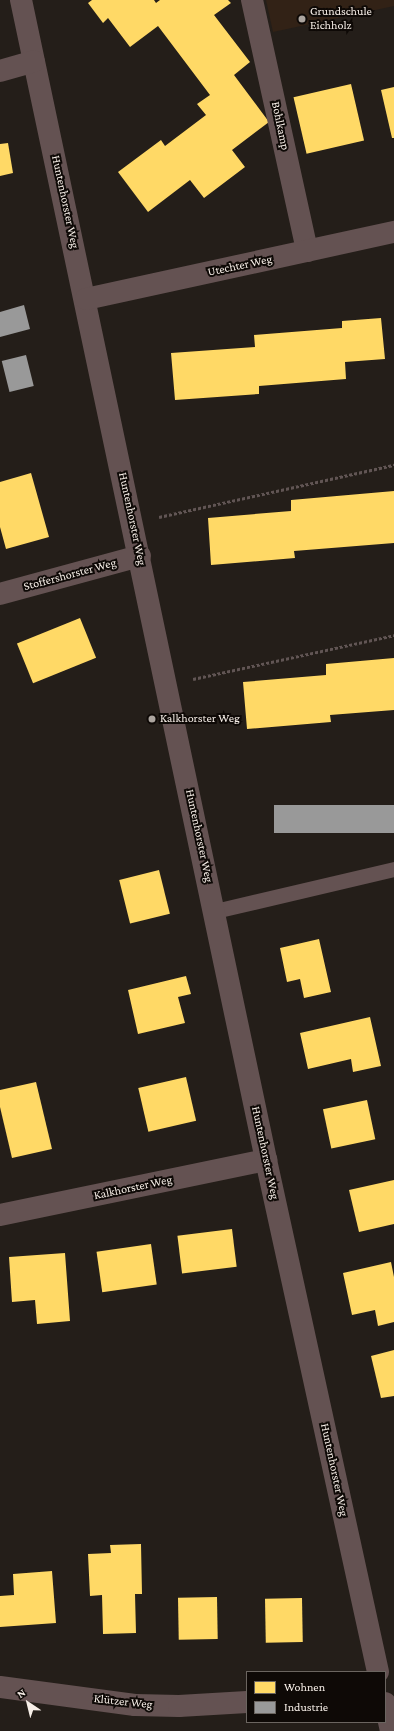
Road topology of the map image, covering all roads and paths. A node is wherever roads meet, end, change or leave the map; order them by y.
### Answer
1 (21, 0) edge
2 (252, 0) edge
3 (34, 61) junction
4 (0, 71) edge
5 (394, 232) edge
6 (307, 252) junction
7 (86, 298) junction
8 (394, 465) edge
9 (133, 523) junction
10 (140, 556) junction
11 (0, 594) edge
12 (394, 635) edge
13 (167, 685) junction
14 (394, 870) edge
15 (215, 911) junction
16 (266, 1160) junction
17 (0, 1215) edge
18 (378, 1671) edge
19 (0, 1687) edge
20 (246, 1702) edge
21 (386, 1708) edge
22 (391, 1731) edge

1 - 3 street, Huntenhorster Weg
2 - 6 street, Bohlkamp
3 - 4 street
3 - 7 street, Huntenhorster Weg
5 - 6 street, Utechter Weg
6 - 7 street, Utechter Weg
7 - 9 street, Huntenhorster Weg
8 - 9 path
9 - 10 street, Huntenhorster Weg
10 - 11 street, Stoffershorster Weg
10 - 13 street, Huntenhorster Weg
12 - 13 path
13 - 15 street, Huntenhorster Weg
14 - 15 lane
15 - 16 street, Huntenhorster Weg
16 - 17 street, Kalkhorster Weg
16 - 18 street, Huntenhorster Weg
19 - 20 street, Klützer Weg
21 - 22 street

